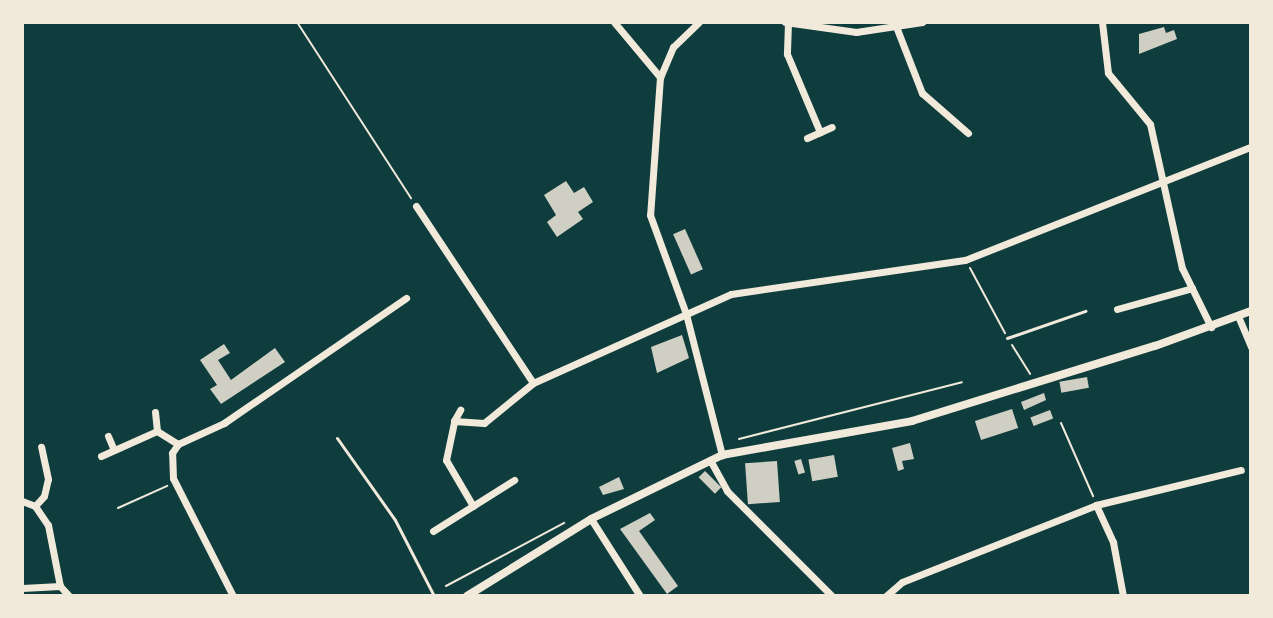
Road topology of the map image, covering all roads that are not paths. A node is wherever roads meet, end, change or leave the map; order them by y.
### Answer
1 (614, 22) edge
2 (699, 22) edge
3 (922, 22) edge
4 (1102, 22) edge
5 (787, 23) edge
6 (897, 29) junction
7 (660, 77) junction
8 (965, 115) dead end
9 (957, 124) junction
10 (832, 127) dead end
11 (820, 132) junction
12 (968, 133) dead end
13 (807, 138) dead end
14 (1251, 147) edge
15 (1165, 180) junction
16 (416, 206) road end
17 (1192, 288) junction
18 (406, 298) dead end
19 (1117, 309) dead end
20 (1085, 311) dead end
21 (1251, 311) edge
22 (686, 314) junction
23 (1238, 316) junction
24 (1211, 327) junction
25 (1007, 338) road end
26 (1251, 347) edge
27 (533, 383) junction
28 (460, 410) dead end
29 (155, 412) dead end
30 (454, 421) junction
31 (157, 431) junction
32 (108, 436) dead end
33 (337, 438) dead end
34 (178, 444) junction
35 (41, 447) dead end
36 (114, 450) junction
37 (722, 455) junction
38 (101, 456) dead end
39 (710, 460) junction
40 (1241, 470) dead end
41 (514, 480) dead end
42 (22, 501) edge
43 (1096, 505) junction
44 (35, 506) junction
45 (473, 506) junction
46 (591, 519) junction
47 (433, 531) dead end
48 (60, 586) junction
49 (22, 588) edge
50 (638, 595) edge
51 (69, 596) edge
52 (233, 596) edge
53 (434, 596) edge
54 (467, 596) edge
55 (832, 596) edge
56 (886, 596) edge
57 (1123, 596) edge

1 - 7 street
2 - 7 street
3 - 6 street
4 - 15 street
5 - 6 street
5 - 11 street
6 - 9 street
7 - 22 street
8 - 9 street
9 - 12 street
10 - 11 street
11 - 13 street
14 - 15 street
15 - 17 street
15 - 22 street
16 - 27 street
17 - 19 street
17 - 24 street
18 - 34 street
20 - 25 lane
21 - 23 street
22 - 27 street
22 - 37 street
23 - 24 street
23 - 26 street
24 - 37 street
27 - 30 street
28 - 30 street
29 - 31 street
30 - 45 street
31 - 34 street
31 - 36 street
32 - 36 street
33 - 53 lane
34 - 52 street
35 - 44 street
36 - 38 street
37 - 39 street
39 - 46 street
39 - 55 street
40 - 43 street
41 - 45 street
42 - 44 street
43 - 56 street
43 - 57 street
44 - 48 street
45 - 47 street
46 - 50 street
46 - 54 street
48 - 49 street
48 - 51 street

